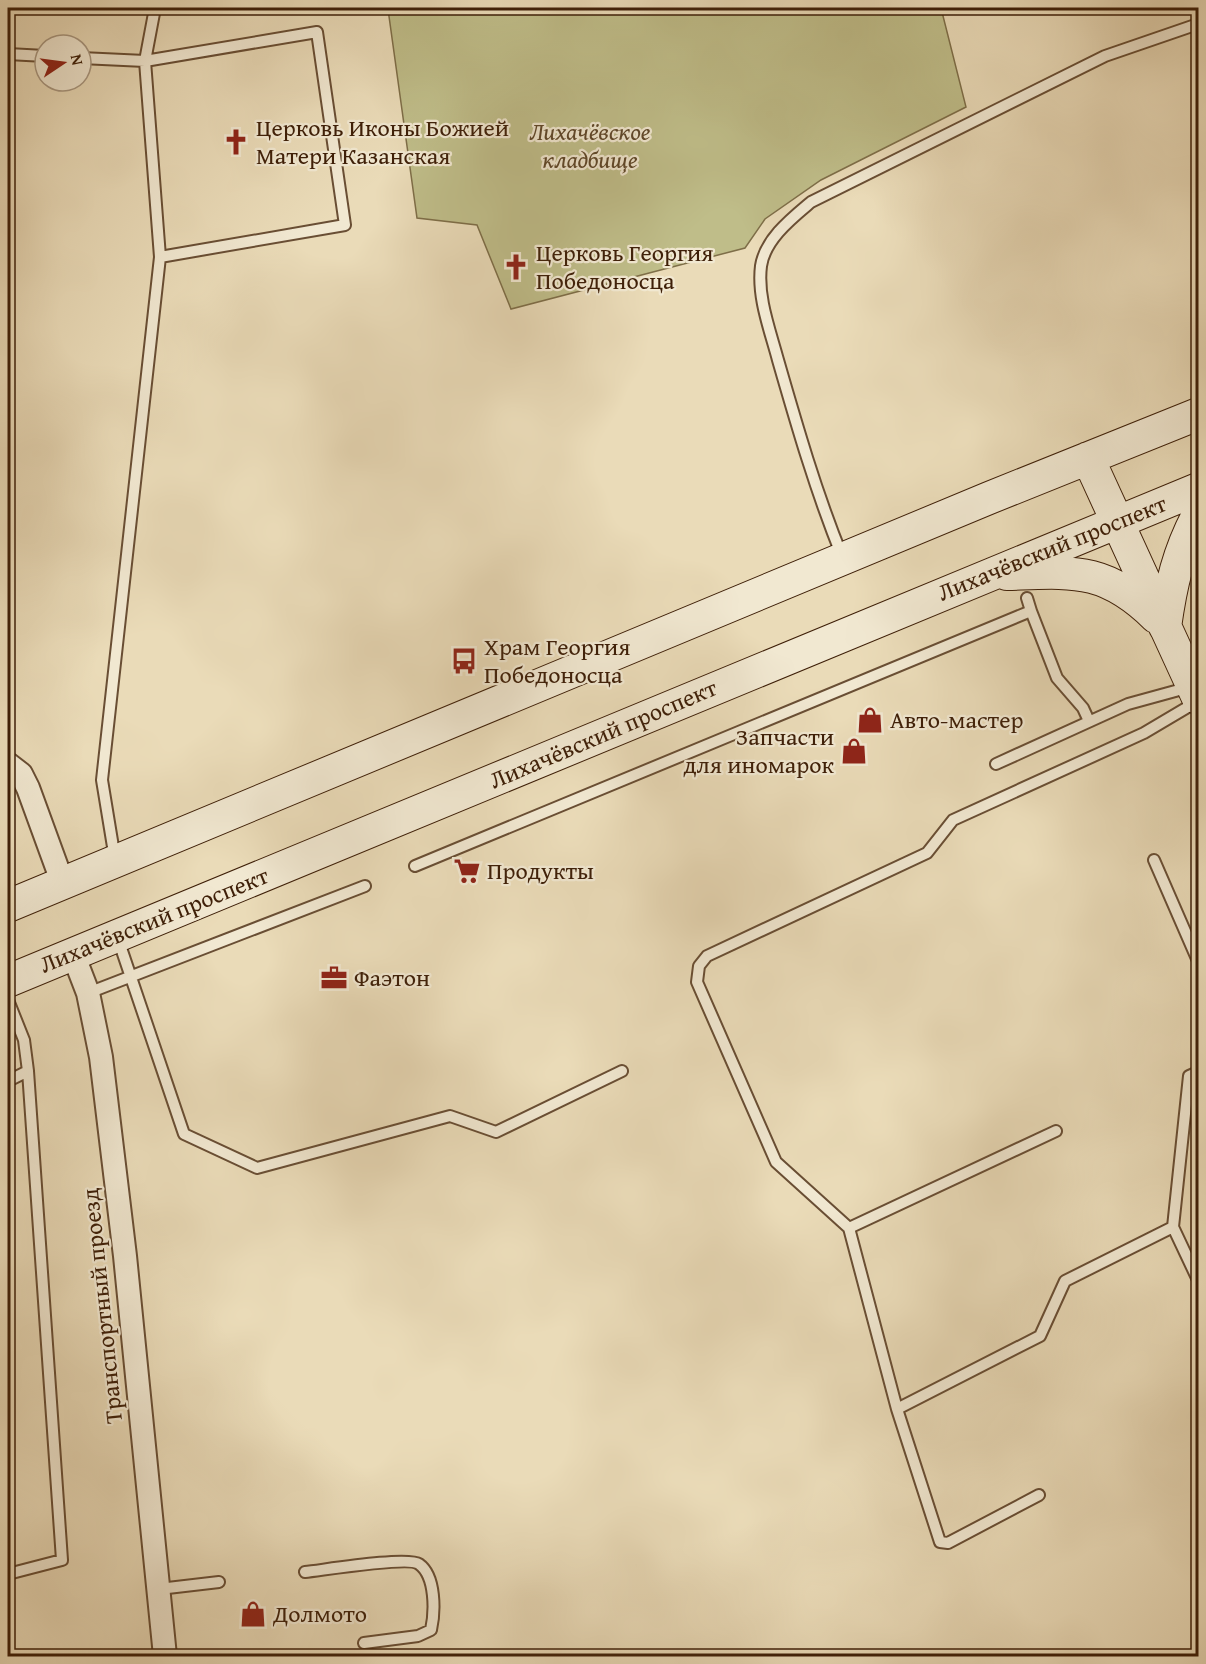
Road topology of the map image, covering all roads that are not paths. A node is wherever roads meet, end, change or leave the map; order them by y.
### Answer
1 (155, 8) edge
2 (1198, 24) edge
3 (8, 54) edge
4 (33, 55) edge
5 (93, 59) edge
6 (145, 61) junction
7 (160, 257) junction
8 (1198, 414) edge
9 (1088, 458) junction
10 (1198, 489) edge
11 (1198, 515) edge
12 (1116, 522) junction
13 (844, 560) junction
14 (987, 574) junction
15 (1027, 598) dead end
16 (1031, 611) junction
17 (1165, 627) junction
18 (1197, 695) edge
19 (1089, 721) junction
20 (8, 764) edge
21 (996, 764) dead end
22 (1154, 860) dead end
23 (115, 862) junction
24 (415, 866) dead end
25 (63, 884) junction
26 (365, 886) dead end
27 (8, 906) edge
28 (117, 936) junction
29 (73, 954) junction
30 (1198, 961) edge
31 (130, 977) junction
32 (8, 981) edge
33 (88, 993) junction
34 (8, 1000) edge
35 (27, 1071) junction
36 (622, 1071) dead end
37 (1198, 1071) edge
38 (8, 1081) edge
39 (1056, 1131) dead end
40 (1173, 1227) junction
41 (849, 1228) junction
42 (1198, 1280) edge
43 (897, 1408) junction
44 (1039, 1495) dead end
45 (304, 1572) dead end
46 (8, 1574) edge
47 (219, 1582) dead end
48 (159, 1589) junction
49 (364, 1643) dead end
50 (165, 1656) edge

1 - 6 lane
2 - 13 lane
3 - 4 lane
5 - 6 lane
6 - 7 lane
6 - 7 lane
7 - 23 lane
8 - 9 main road
9 - 12 main road
9 - 13 main road
10 - 12 main road, Лихачёвский проспект
11 - 17 main road
12 - 14 main road, Лихачёвский проспект
12 - 17 main road
13 - 23 main road
14 - 17 main road
14 - 28 main road, Лихачёвский проспект
15 - 16 lane
16 - 19 lane
16 - 24 lane
17 - 18 main road
18 - 19 lane
18 - 41 lane
19 - 21 lane
20 - 25 street
22 - 30 lane
23 - 25 main road
25 - 27 main road
26 - 31 lane
28 - 29 main road, Лихачёвский проспект
28 - 31 lane
29 - 32 main road, Лихачёвский проспект
29 - 33 street, Транспортный проезд
31 - 33 lane
31 - 36 lane
33 - 48 street, Транспортный проезд
34 - 35 lane
35 - 38 lane
35 - 46 lane
37 - 40 lane
39 - 41 lane
40 - 42 lane
40 - 43 lane
41 - 43 lane
43 - 44 lane
45 - 49 lane
47 - 48 lane
48 - 50 street, Транспортный проезд

